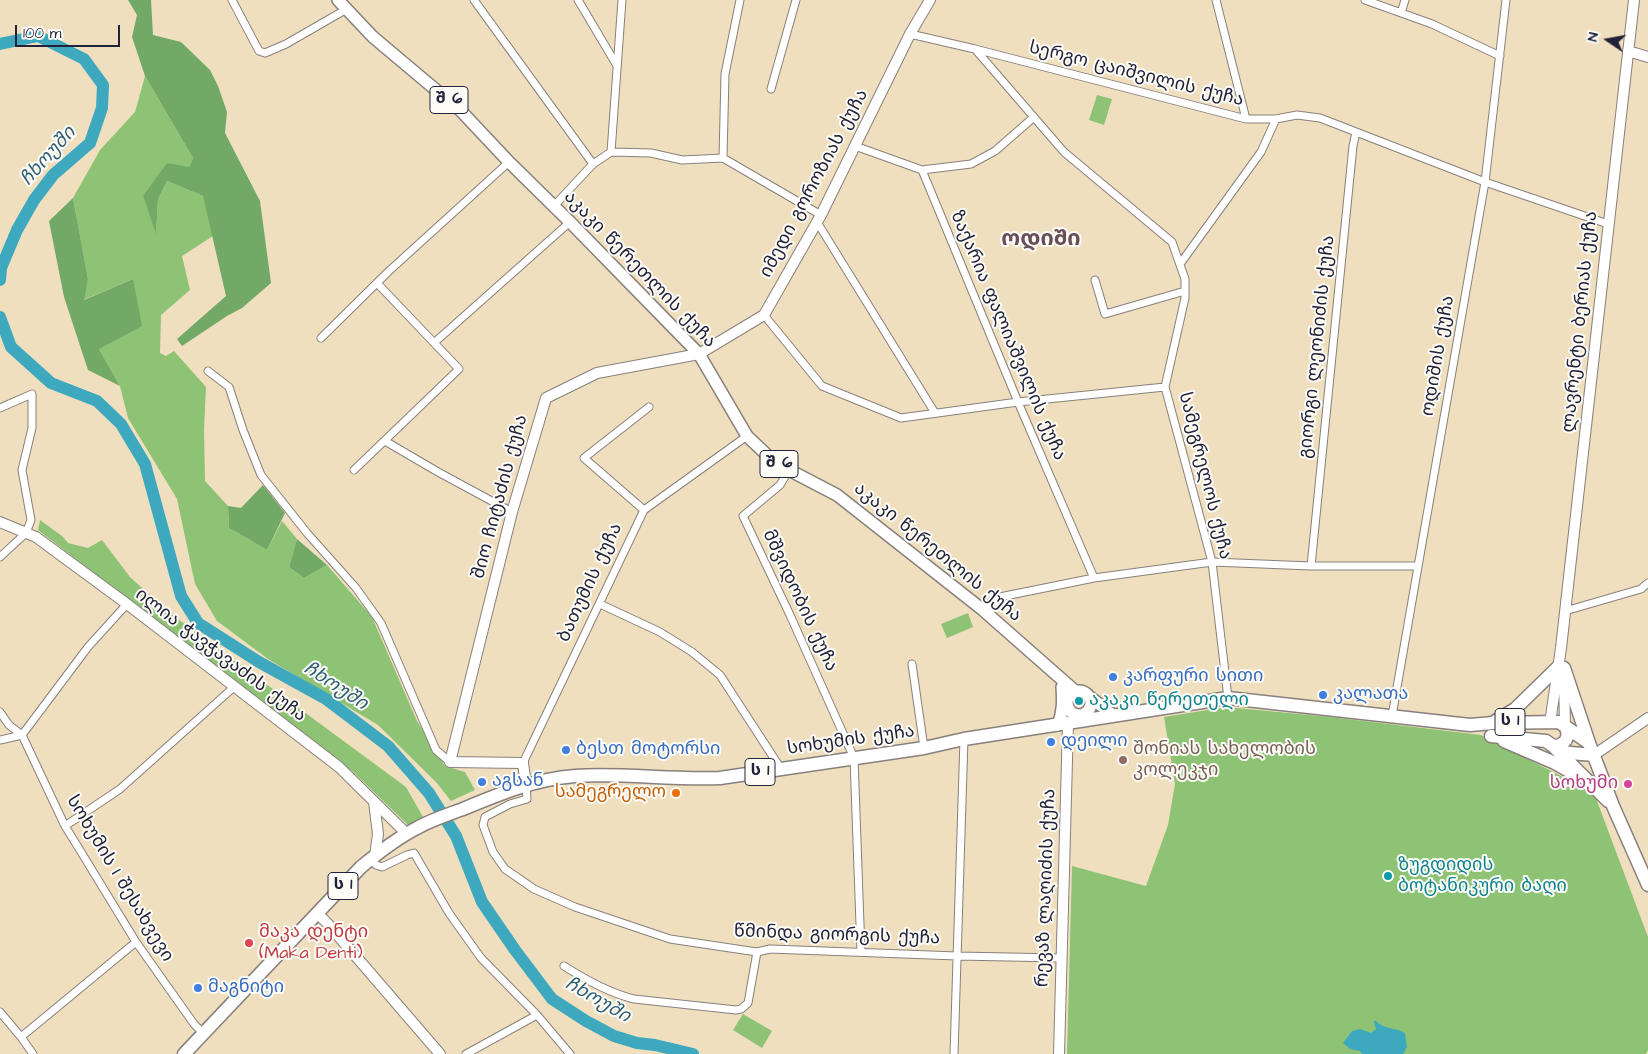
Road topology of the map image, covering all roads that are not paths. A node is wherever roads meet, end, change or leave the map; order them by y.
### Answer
1 (232, 0) edge
2 (338, 0) edge
3 (474, 0) edge
4 (578, 0) edge
5 (622, 0) edge
6 (740, 0) edge
7 (796, 0) edge
8 (1216, 0) edge
9 (1365, 0) edge
10 (1405, 0) edge
11 (1506, 0) edge
12 (1634, 0) edge
13 (926, 1) edge
14 (346, 10) junction
15 (1401, 13) junction
16 (910, 34) junction
17 (975, 49) junction
18 (1628, 51) junction
19 (1500, 56) junction
20 (1648, 57) edge
21 (616, 64) junction
22 (771, 89) dead end
23 (1034, 117) junction
24 (1246, 119) junction
25 (1276, 119) junction
26 (1356, 132) junction
27 (855, 146) junction
28 (611, 152) junction
29 (723, 158) junction
30 (509, 162) junction
31 (593, 164) junction
32 (922, 170) junction
33 (1485, 182) junction
34 (553, 207) junction
35 (819, 219) junction
36 (570, 222) junction
37 (1608, 224) junction
38 (1180, 264) junction
39 (1095, 280) dead end
40 (377, 283) junction
41 (1185, 291) junction
42 (764, 315) junction
43 (321, 338) dead end
44 (435, 342) junction
45 (699, 354) junction
46 (208, 371) dead end
47 (1165, 387) junction
48 (1018, 402) junction
49 (649, 407) dead end
50 (0, 408) edge
51 (935, 413) junction
52 (747, 436) junction
53 (385, 441) junction
54 (354, 470) dead end
55 (789, 470) junction
56 (644, 510) junction
57 (512, 512) junction
58 (0, 522) edge
59 (26, 533) junction
60 (0, 557) edge
61 (1212, 562) junction
62 (1311, 566) junction
63 (1418, 566) junction
64 (1094, 578) junction
65 (1648, 583) edge
66 (127, 604) junction
67 (600, 604) junction
68 (983, 610) junction
69 (1565, 611) junction
70 (912, 664) dead end
71 (1561, 667) junction
72 (1054, 671) junction
73 (234, 687) junction
74 (1062, 687) junction
75 (1075, 691) junction
76 (1090, 697) junction
77 (1228, 698) junction
78 (1066, 704) junction
79 (1515, 709) junction
80 (0, 712) edge
81 (1113, 715) junction
82 (1085, 716) junction
83 (1392, 716) junction
84 (1648, 718) edge
85 (1546, 722) junction
86 (1493, 723) junction
87 (1063, 724) junction
88 (1470, 725) junction
89 (1565, 726) junction
90 (22, 735) junction
91 (1491, 736) junction
92 (964, 739) junction
93 (0, 740) edge
94 (1589, 743) junction
95 (1553, 746) junction
96 (924, 748) junction
97 (1594, 755) junction
98 (854, 758) junction
99 (450, 762) junction
100 (523, 763) junction
101 (781, 769) junction
102 (1593, 785) junction
103 (520, 787) junction
104 (374, 802) junction
105 (1613, 806) junction
106 (65, 826) junction
107 (412, 831) junction
108 (373, 858) junction
109 (1647, 880) edge
110 (318, 914) junction
111 (136, 942) junction
112 (757, 952) junction
113 (861, 952) junction
114 (957, 956) junction
115 (1061, 958) junction
116 (564, 966) dead end
117 (0, 1012) edge
118 (537, 1015) junction
119 (204, 1034) junction
120 (21, 1037) junction
121 (33, 1054) edge
122 (184, 1054) edge
123 (440, 1054) edge
124 (466, 1054) edge
125 (570, 1054) edge
126 (954, 1054) edge
127 (1058, 1054) edge

1 - 14 street
2 - 14 main road, აკაკი წერეთლის ქუჩა / შ 6
3 - 31 street
4 - 21 street
5 - 21 street
6 - 29 street
7 - 22 street
8 - 24 street
9 - 15 street
10 - 15 street
11 - 19 street, ოდიშის ქუჩა
12 - 18 street, ლავრენტი ბერიას ქუჩა
13 - 16 street, იმედი გოროზიას ქუჩა
14 - 30 main road, აკაკი წერეთლის ქუჩა / შ 6
15 - 19 street
16 - 17 street, სერგო ცაიშვილის ქუჩა
16 - 27 street, იმედი გოროზიას ქუჩა
17 - 23 street, სამეგრელოს ქუჩა
17 - 24 street, სერგო ცაიშვილის ქუჩა
18 - 20 street
18 - 37 street, ლავრენტი ბერიას ქუჩა
19 - 33 street, ოდიშის ქუჩა
21 - 28 street
23 - 32 street
23 - 38 street, სამეგრელოს ქუჩა
24 - 25 street, სერგო ცაიშვილის ქუჩა
25 - 26 street, სერგო ცაიშვილის ქუჩა
25 - 38 street
26 - 33 street, სერგო ცაიშვილის ქუჩა
26 - 62 street, გიორგი ლეონიძის ქუჩა
27 - 32 street
27 - 35 street, იმედი გოროზიას ქუჩა
28 - 29 street
28 - 31 street
29 - 35 street
30 - 34 main road, აკაკი წერეთლის ქუჩა / შ 6
30 - 40 street
31 - 34 street
32 - 48 street, ზაქარია ფალიაშვილის ქუჩა
33 - 37 street, სერგო ცაიშვილის ქუჩა
33 - 63 street, ოდიშის ქუჩა
34 - 36 main road, აკაკი წერეთლის ქუჩა / შ 6
35 - 42 street, იმედი გოროზიას ქუჩა
35 - 51 street
36 - 44 street
36 - 45 main road, აკაკი წერეთლის ქუჩა / შ 6
37 - 69 street, ლავრენტი ბერიას ქუჩა
38 - 41 street, სამეგრელოს ქუჩა
39 - 41 street
40 - 43 street
40 - 44 street
41 - 47 street, სამეგრელოს ქუჩა
42 - 45 street, იმედი გოროზიას ქუჩა
42 - 51 street
44 - 53 street
45 - 52 main road, აკაკი წერეთლის ქუჩა / შ 6
45 - 57 street, შიო ჩიტაძის ქუჩა
46 - 99 street
47 - 48 street
47 - 61 street, სამეგრელოს ქუჩა
48 - 51 street
48 - 64 street, ზაქარია ფალიაშვილის ქუჩა
49 - 56 street
50 - 59 street
52 - 55 main road, აკაკი წერეთლის ქუჩა / შ 6
52 - 56 street, ბათუმის ქუჩა
53 - 54 street
53 - 57 street
55 - 68 main road, აკაკი წერეთლის ქუჩა / შ 6
55 - 98 street, მშვიდობის ქუჩა
56 - 67 street, ბათუმის ქუჩა
57 - 99 street, შიო ჩიტაძის ქუჩა
58 - 59 street, ილია ჭავჭავაძის ქუჩა
59 - 60 street
59 - 66 street, ილია ჭავჭავაძის ქუჩა
61 - 62 street
61 - 64 street
61 - 77 street, სამეგრელოს ქუჩა
62 - 63 street
63 - 83 street, ოდიშის ქუჩა
64 - 68 street
65 - 69 street
66 - 73 street, ილია ჭავჭავაძის ქუჩა
66 - 90 street
67 - 100 street, ბათუმის ქუჩა
67 - 101 street
68 - 72 main road, აკაკი წერეთლის ქუჩა / შ 6
69 - 71 street, ლავრენტი ბერიას ქუჩა
70 - 96 street
71 - 79 highway
71 - 85 street
71 - 89 street
71 - 94 highway
72 - 74 main road, შ 6
72 - 75 main road, შ 6
73 - 104 street, ილია ჭავჭავაძის ქუჩა
73 - 106 street
74 - 78 main road, შ 6
74 - 87 main road, შ 6
75 - 76 main road, შ 6
75 - 78 main road
76 - 81 main road, შ 6
76 - 82 main road
77 - 81 highway, სოხუმის ქუჩა / ს 1
77 - 83 highway, სოხუმის ქუჩა / ს 1
78 - 82 main road
78 - 87 main road, შ 6
79 - 85 highway
79 - 86 highway
80 - 90 street, სოხუმის I შესახვევი
81 - 82 highway, სოხუმის ქუჩა / ს 1
82 - 87 highway, სოხუმის ქუჩა / ს 1
83 - 88 highway, სოხუმის ქუჩა / ს 1
84 - 97 street
85 - 86 highway, ს 1
85 - 89 highway
85 - 95 highway
86 - 88 highway, ს 1
87 - 92 highway, სოხუმის ქუჩა / ს 1
87 - 115 street, რევაზ ლაღიძის ქუჩა
88 - 91 highway, ს 1
89 - 94 highway
89 - 95 highway
90 - 93 street
90 - 106 street, სოხუმის I შესახვევი
91 - 95 highway, ს 1
91 - 102 highway
92 - 96 highway, სოხუმის ქუჩა / ს 1
92 - 114 street
94 - 97 highway
95 - 97 highway
95 - 102 highway
96 - 98 highway, სოხუმის ქუჩა / ს 1
97 - 105 highway
98 - 101 highway, სოხუმის ქუჩა / ს 1
98 - 113 street
99 - 100 street
100 - 103 street
101 - 103 highway, სოხუმის ქუჩა / ს 1
102 - 105 highway
103 - 107 highway, სოხუმის ქუჩა / ს 1
103 - 112 street, წმინდა გიორგის ქუჩა
104 - 107 street, ილია ჭავჭავაძის ქუჩა
104 - 108 street
105 - 109 highway
106 - 111 street, სოხუმის I შესახვევი
107 - 108 highway, სოხუმის ქუჩა / ს 1
108 - 110 highway, სოხუმის ქუჩა / ს 1
108 - 118 street
110 - 119 highway, სოხუმის ქუჩა / ს 1
110 - 123 street
111 - 119 street, სოხუმის I შესახვევი
111 - 120 street
112 - 113 street, წმინდა გიორგის ქუჩა
112 - 116 street
113 - 114 street, წმინდა გიორგის ქუჩა
114 - 115 street, წმინდა გიორგის ქუჩა
114 - 126 street
115 - 127 street, რევაზ ლაღიძის ქუჩა
117 - 120 street
118 - 124 street
118 - 125 street
119 - 122 highway, სოხუმის ქუჩა / ს 1
120 - 121 street

